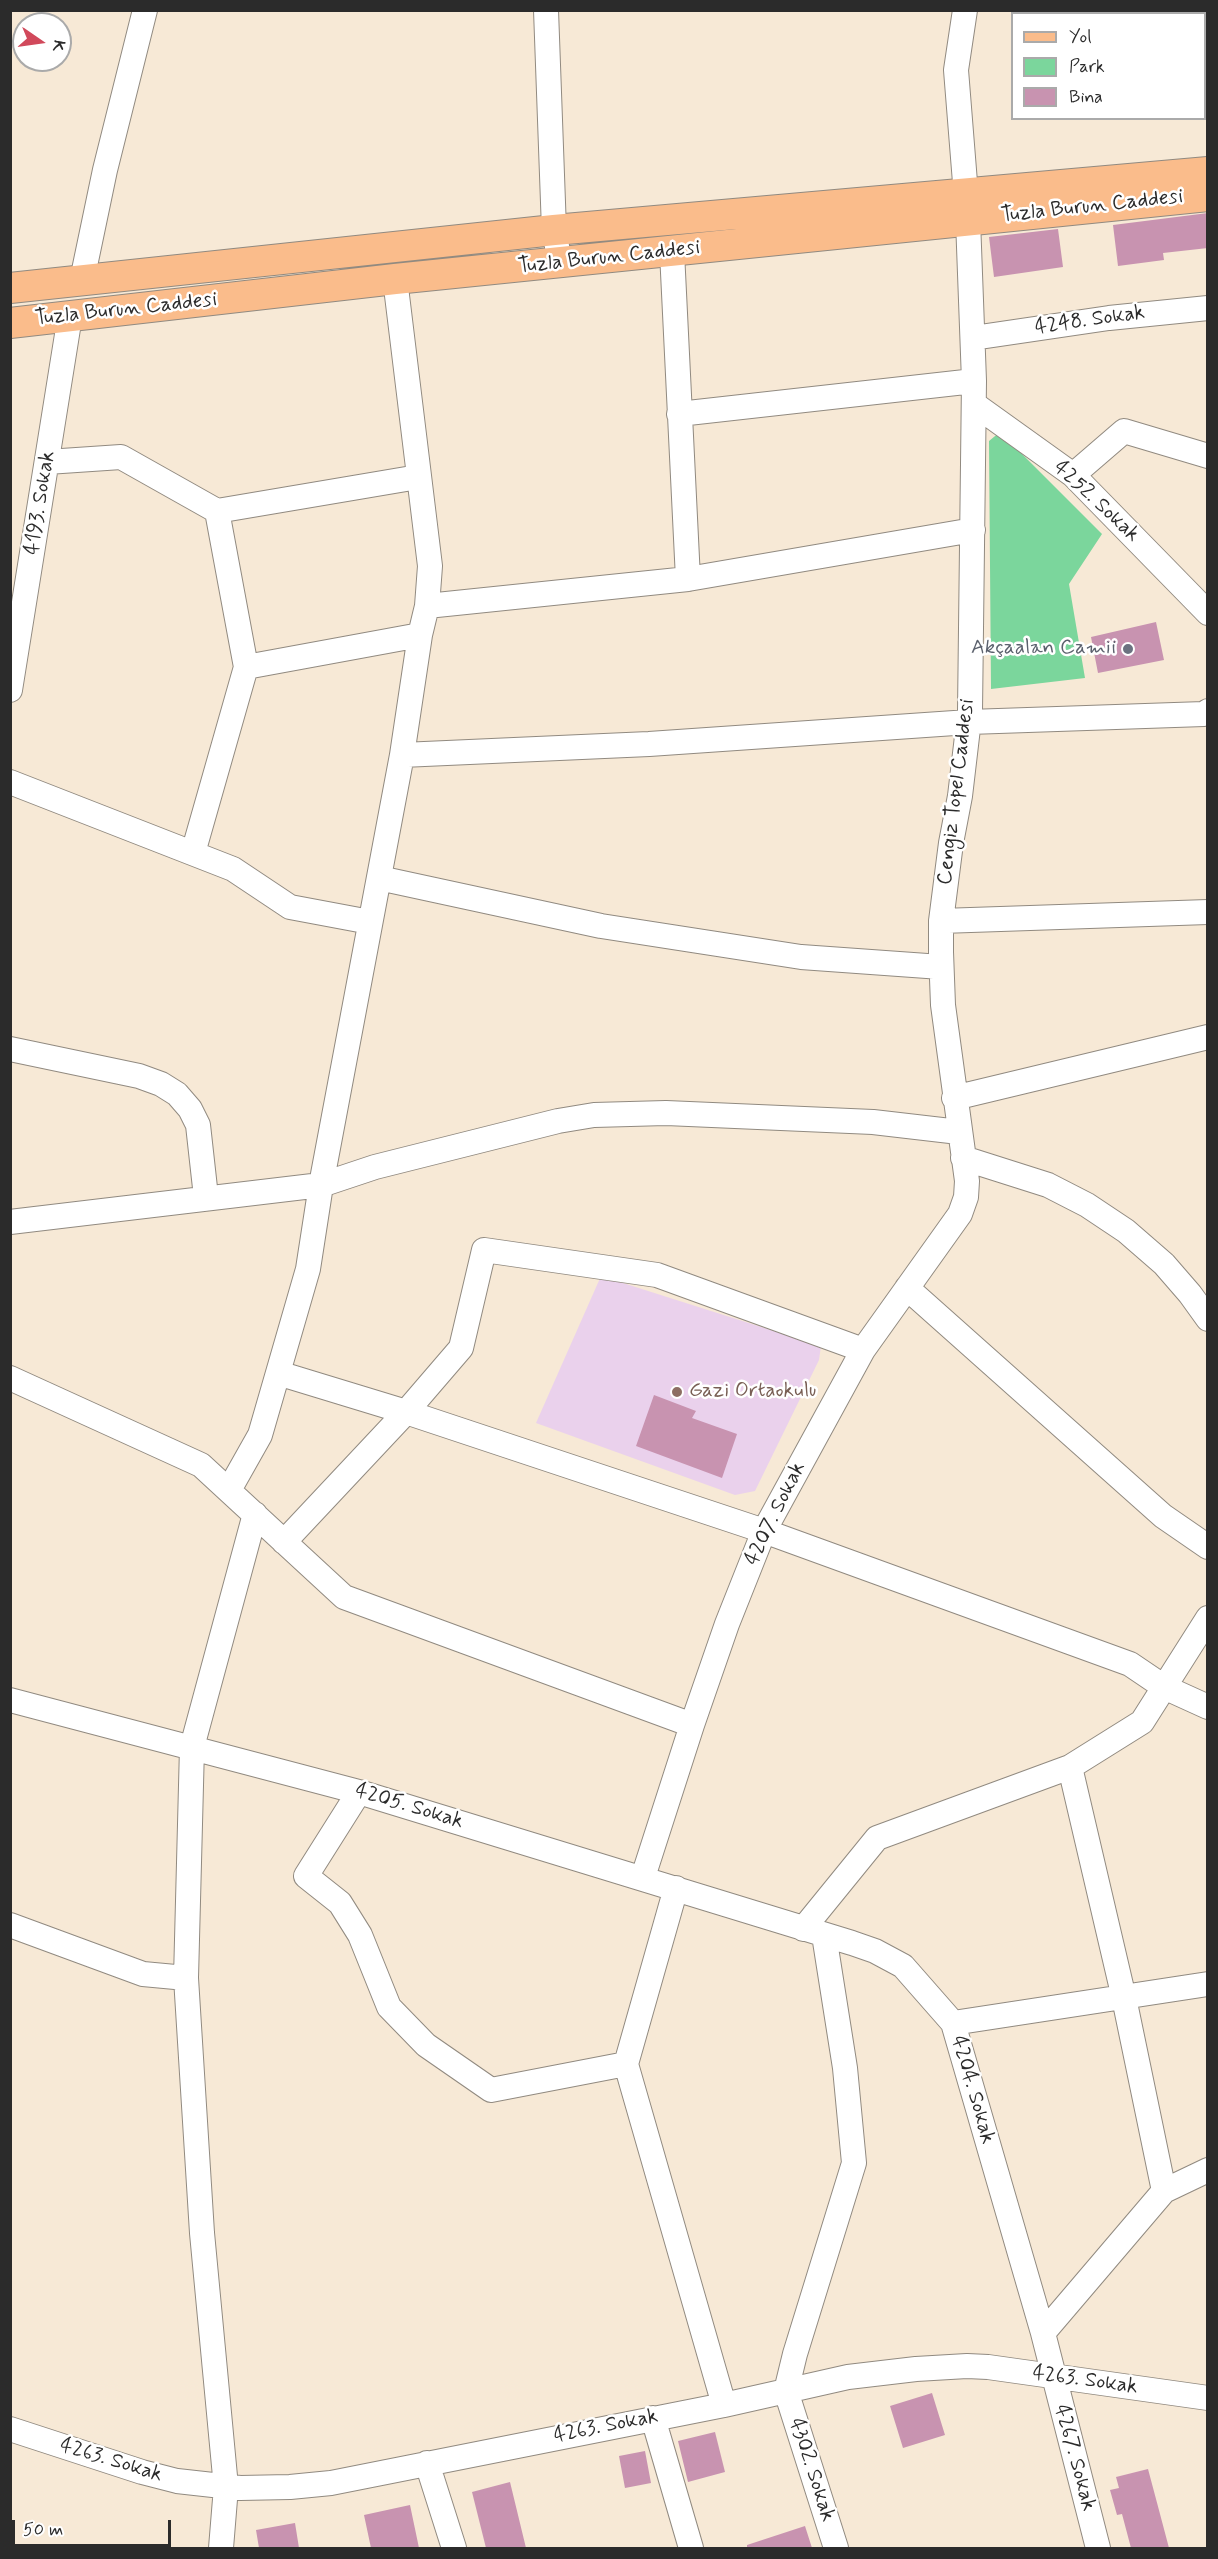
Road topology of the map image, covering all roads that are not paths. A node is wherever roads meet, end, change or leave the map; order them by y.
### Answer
1 (145, 10) edge
2 (546, 10) edge
3 (965, 10) edge
4 (1208, 172) edge
5 (1208, 196) edge
6 (967, 208) junction
7 (554, 230) junction
8 (672, 252) junction
9 (560, 263) junction
10 (395, 279) junction
11 (82, 280) junction
12 (10, 288) edge
13 (1208, 308) edge
14 (70, 316) junction
15 (10, 323) edge
16 (973, 338) junction
17 (974, 393) junction
18 (680, 414) junction
19 (1208, 456) edge
20 (47, 462) junction
21 (1073, 475) junction
22 (418, 477) junction
23 (217, 511) junction
24 (973, 530) junction
25 (688, 579) junction
26 (427, 606) junction
27 (17, 607) edge
28 (1208, 613) edge
29 (420, 635) junction
30 (246, 667) junction
31 (10, 690) edge
32 (1208, 711) edge
33 (969, 722) junction
34 (402, 755) junction
35 (10, 782) edge
36 (193, 853) junction
37 (379, 878) junction
38 (1208, 912) edge
39 (941, 921) junction
40 (370, 922) junction
41 (941, 967) junction
42 (1208, 1037) edge
43 (10, 1049) edge
44 (954, 1098) junction
45 (959, 1132) junction
46 (965, 1169) junction
47 (321, 1185) junction
48 (206, 1197) junction
49 (10, 1222) edge
50 (907, 1288) junction
51 (1207, 1317) edge
52 (863, 1350) junction
53 (278, 1373) junction
54 (10, 1378) edge
55 (406, 1412) junction
56 (229, 1490) junction
57 (255, 1514) junction
58 (764, 1532) junction
59 (284, 1542) junction
60 (1208, 1547) edge
61 (1208, 1618) edge
62 (1164, 1687) junction
63 (10, 1700) edge
64 (1208, 1707) edge
65 (692, 1725) junction
66 (192, 1747) junction
67 (1070, 1767) junction
68 (359, 1792) junction
69 (643, 1877) junction
70 (676, 1888) junction
71 (10, 1925) edge
72 (813, 1932) junction
73 (186, 1978) junction
74 (1208, 1984) edge
75 (1125, 1998) junction
76 (953, 2023) junction
77 (626, 2064) junction
78 (1208, 2170) edge
79 (1164, 2190) junction
80 (1042, 2333) junction
81 (1053, 2376) junction
82 (786, 2391) junction
83 (1208, 2398) edge
84 (724, 2405) junction
85 (652, 2418) junction
86 (10, 2429) edge
87 (427, 2463) junction
88 (226, 2487) junction
89 (221, 2548) edge
90 (454, 2548) edge
91 (691, 2548) edge
92 (836, 2548) edge
93 (1098, 2548) edge

1 - 11 street
2 - 7 street
3 - 6 street, Cengiz Topel Caddesi
4 - 6 main road, Tuzla Burun Caddesi
5 - 6 main road, Tuzla Burun Caddesi
6 - 7 main road, Tuzla Burun Caddesi
6 - 8 main road, Tuzla Burun Caddesi
6 - 16 street, Cengiz Topel Caddesi
7 - 9 street
7 - 11 main road, Tuzla Burun Caddesi
8 - 9 main road, Tuzla Burun Caddesi
8 - 18 street
9 - 10 main road, Tuzla Burun Caddesi
10 - 14 main road, Tuzla Burun Caddesi
10 - 22 street
11 - 12 main road, Tuzla Burun Caddesi
13 - 16 street, 4248. Sokak
14 - 15 main road, Tuzla Burun Caddesi
14 - 20 street, 4193. Sokak
16 - 17 street, Cengiz Topel Caddesi
17 - 18 street
17 - 21 street, 4252. Sokak
17 - 24 street, Cengiz Topel Caddesi
18 - 25 street
19 - 21 street
20 - 23 street
20 - 27 street, 4193. Sokak
21 - 28 street, 4252. Sokak
22 - 23 street
22 - 26 street
23 - 30 street
24 - 25 street
24 - 33 street, Cengiz Topel Caddesi
25 - 26 street
26 - 29 street
27 - 31 street, 4193. Sokak
29 - 30 street
29 - 34 street
30 - 36 street
32 - 33 street
33 - 34 street
33 - 39 street, Cengiz Topel Caddesi
34 - 37 street
35 - 36 street
36 - 40 street
37 - 40 street
37 - 41 street
38 - 39 street
39 - 41 street, Cengiz Topel Caddesi
40 - 47 street
41 - 44 street, Cengiz Topel Caddesi
42 - 44 street
43 - 48 street
44 - 45 street, Cengiz Topel Caddesi
45 - 46 street, Cengiz Topel Caddesi
45 - 47 street
46 - 50 street, 4207. Sokak
46 - 51 street
47 - 48 street
47 - 53 street
48 - 49 street
50 - 52 street, 4207. Sokak
50 - 60 street
52 - 55 street
52 - 58 street, 4207. Sokak
53 - 55 street
53 - 56 street
54 - 56 street
55 - 58 street
55 - 59 street
56 - 57 street
57 - 59 street
57 - 66 street
58 - 62 street
58 - 65 street, 4207. Sokak
59 - 65 street
61 - 62 street
62 - 64 street
62 - 67 street
63 - 66 street, 4205. Sokak
65 - 69 street, 4207. Sokak
66 - 68 street, 4205. Sokak
66 - 73 street
67 - 72 street
67 - 75 street
68 - 69 street, 4205. Sokak
68 - 77 street
69 - 70 street, 4205. Sokak
70 - 72 street, 4205. Sokak
70 - 77 street
71 - 73 street
72 - 76 street, 4204. Sokak
72 - 82 street
73 - 88 street
74 - 75 street
75 - 76 street
75 - 79 street
76 - 80 street, 4204. Sokak
77 - 84 street
78 - 79 street
79 - 80 street
80 - 81 street, 4267. Sokak
81 - 82 street, 4263. Sokak
81 - 83 street, 4263. Sokak
81 - 93 street, 4267. Sokak
82 - 84 street, 4263. Sokak
82 - 92 street, 4302. Sokak
84 - 85 street, 4263. Sokak
85 - 87 street, 4263. Sokak
85 - 91 street
86 - 88 street, 4263. Sokak
87 - 88 street, 4263. Sokak
87 - 90 street
88 - 89 street

